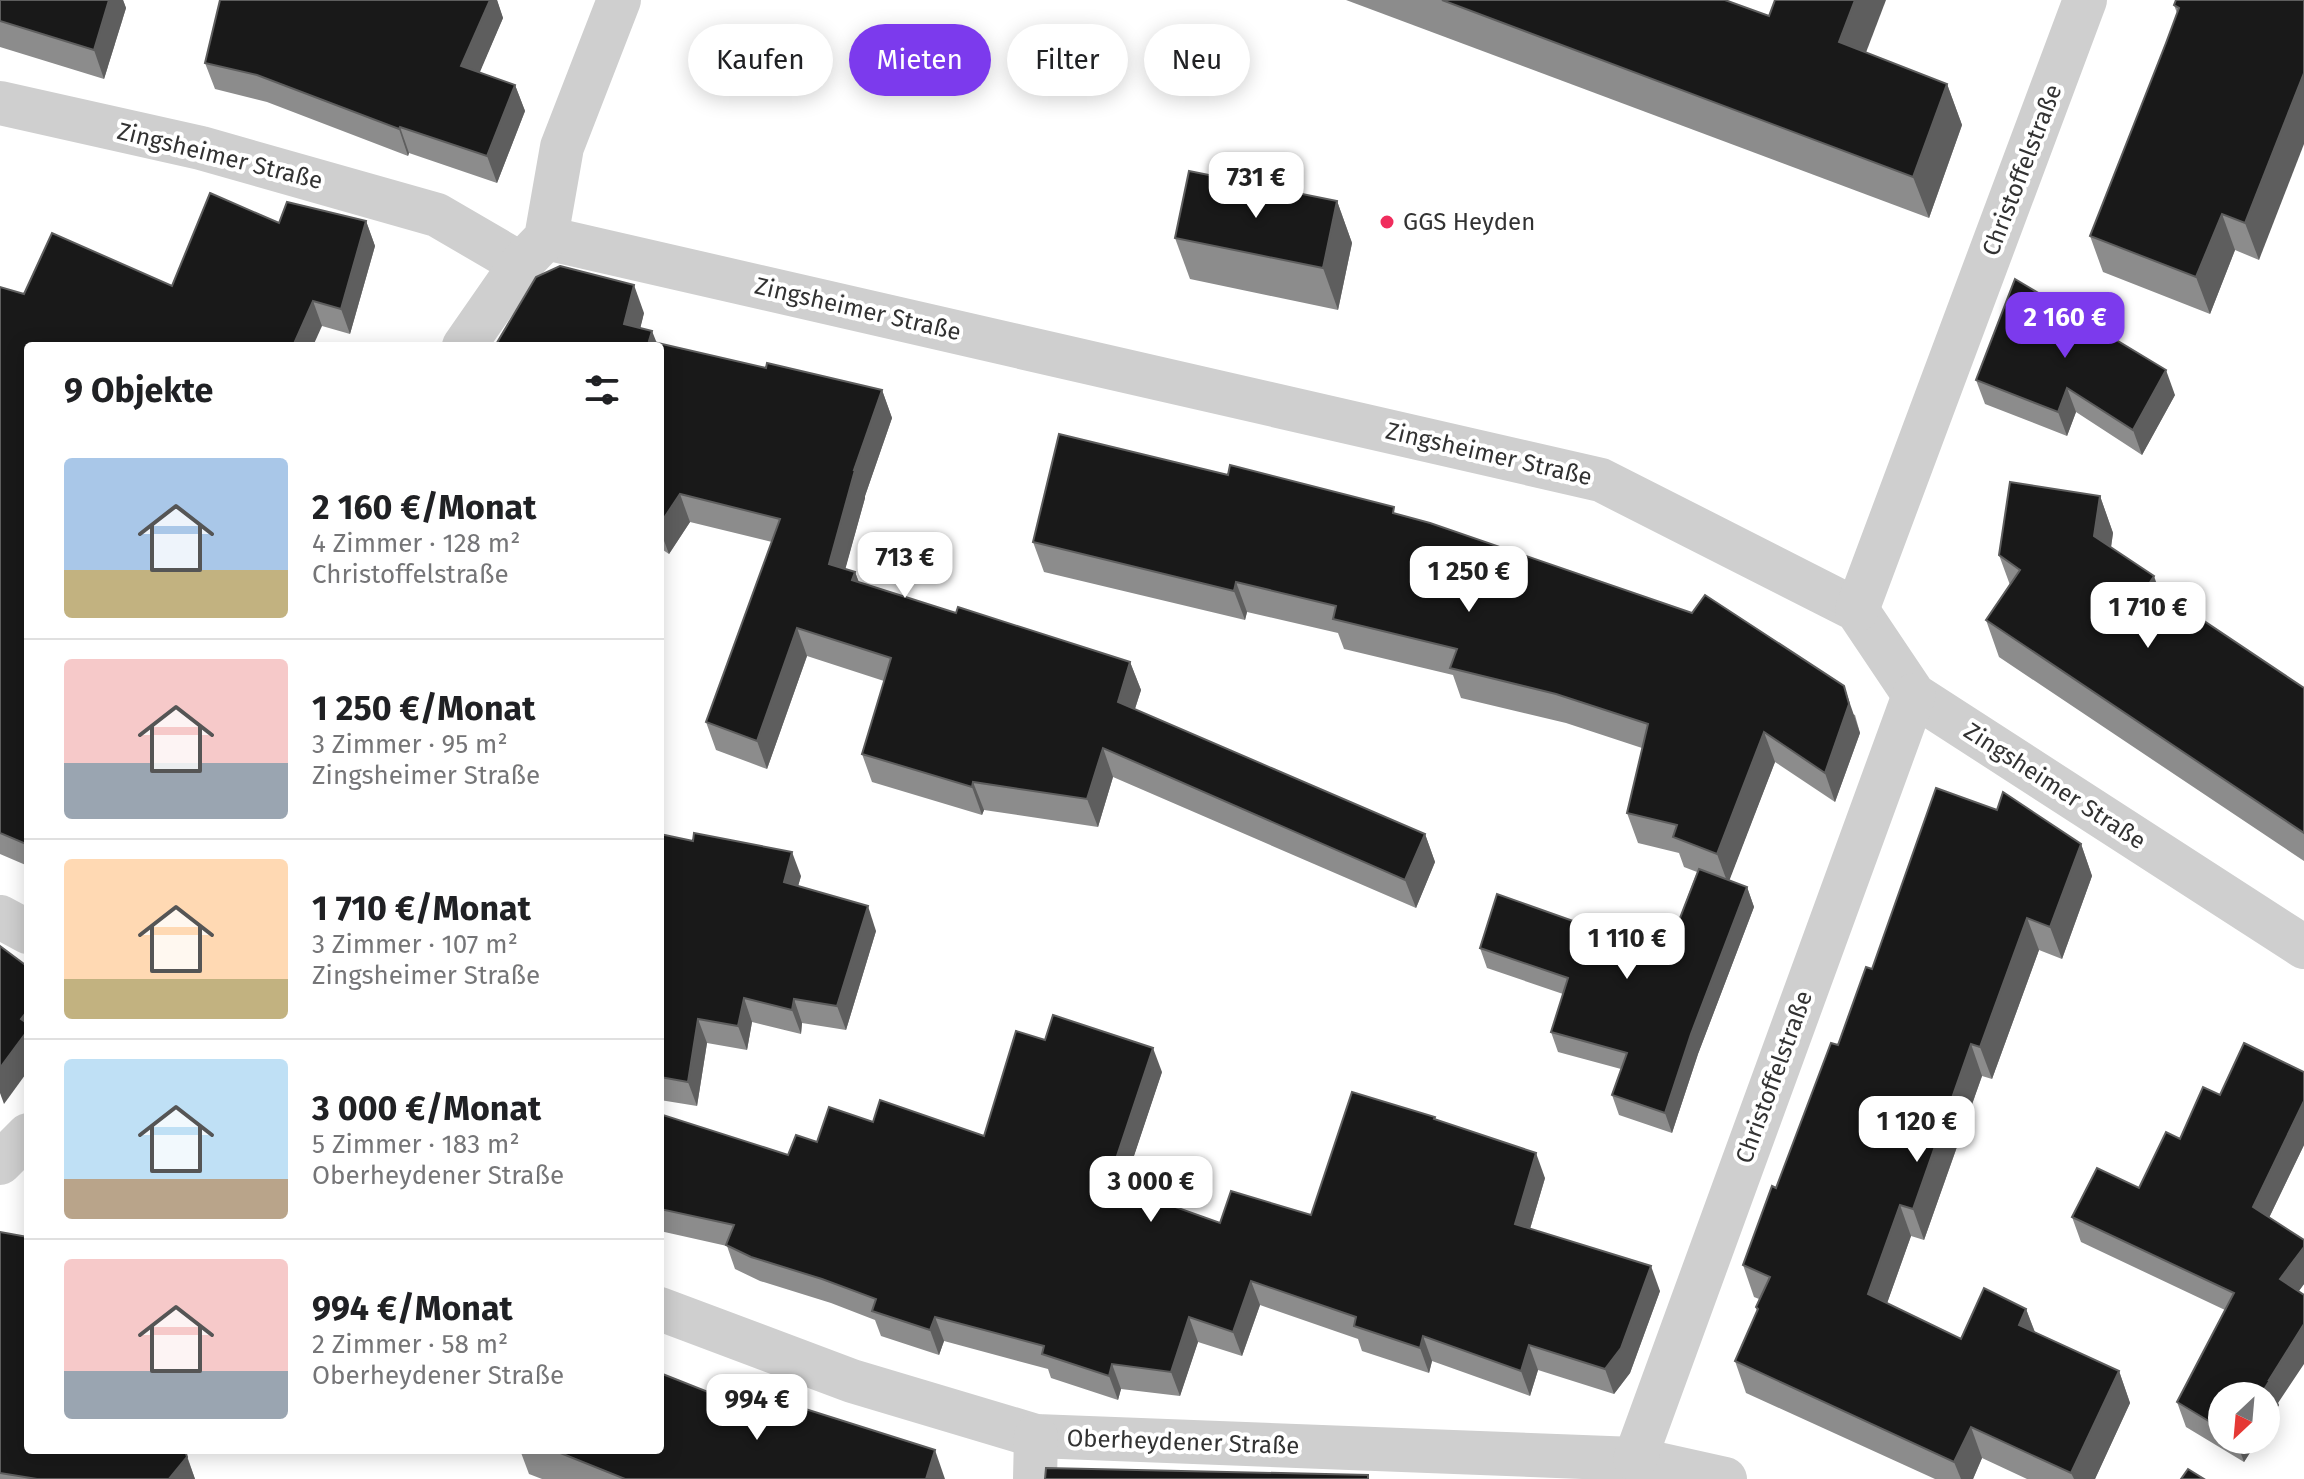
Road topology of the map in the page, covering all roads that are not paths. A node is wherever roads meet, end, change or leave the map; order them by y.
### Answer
1 (619, 0) edge
2 (2085, 0) edge
3 (0, 103) edge
4 (533, 251) junction
5 (467, 342) edge
6 (1857, 610) junction
7 (1914, 695) junction
8 (0, 917) edge
9 (24, 930) edge
10 (2304, 947) edge
11 (24, 1139) edge
12 (0, 1163) edge
13 (664, 1310) edge
14 (1036, 1436) junction
15 (1635, 1459) junction
16 (1035, 1479) edge
17 (1725, 1479) edge

1 - 4 street
2 - 6 street, Christoffelstraße
3 - 4 street, Zingsheimer Straße
4 - 5 street
4 - 6 street, Zingsheimer Straße
6 - 7 street, Zingsheimer Straße
7 - 10 street, Zingsheimer Straße
7 - 15 street, Christoffelstraße
8 - 9 street
11 - 12 street
13 - 14 street, Oberheydener Straße
14 - 15 street, Oberheydener Straße
14 - 16 street
15 - 17 street, Oberheydener Straße

